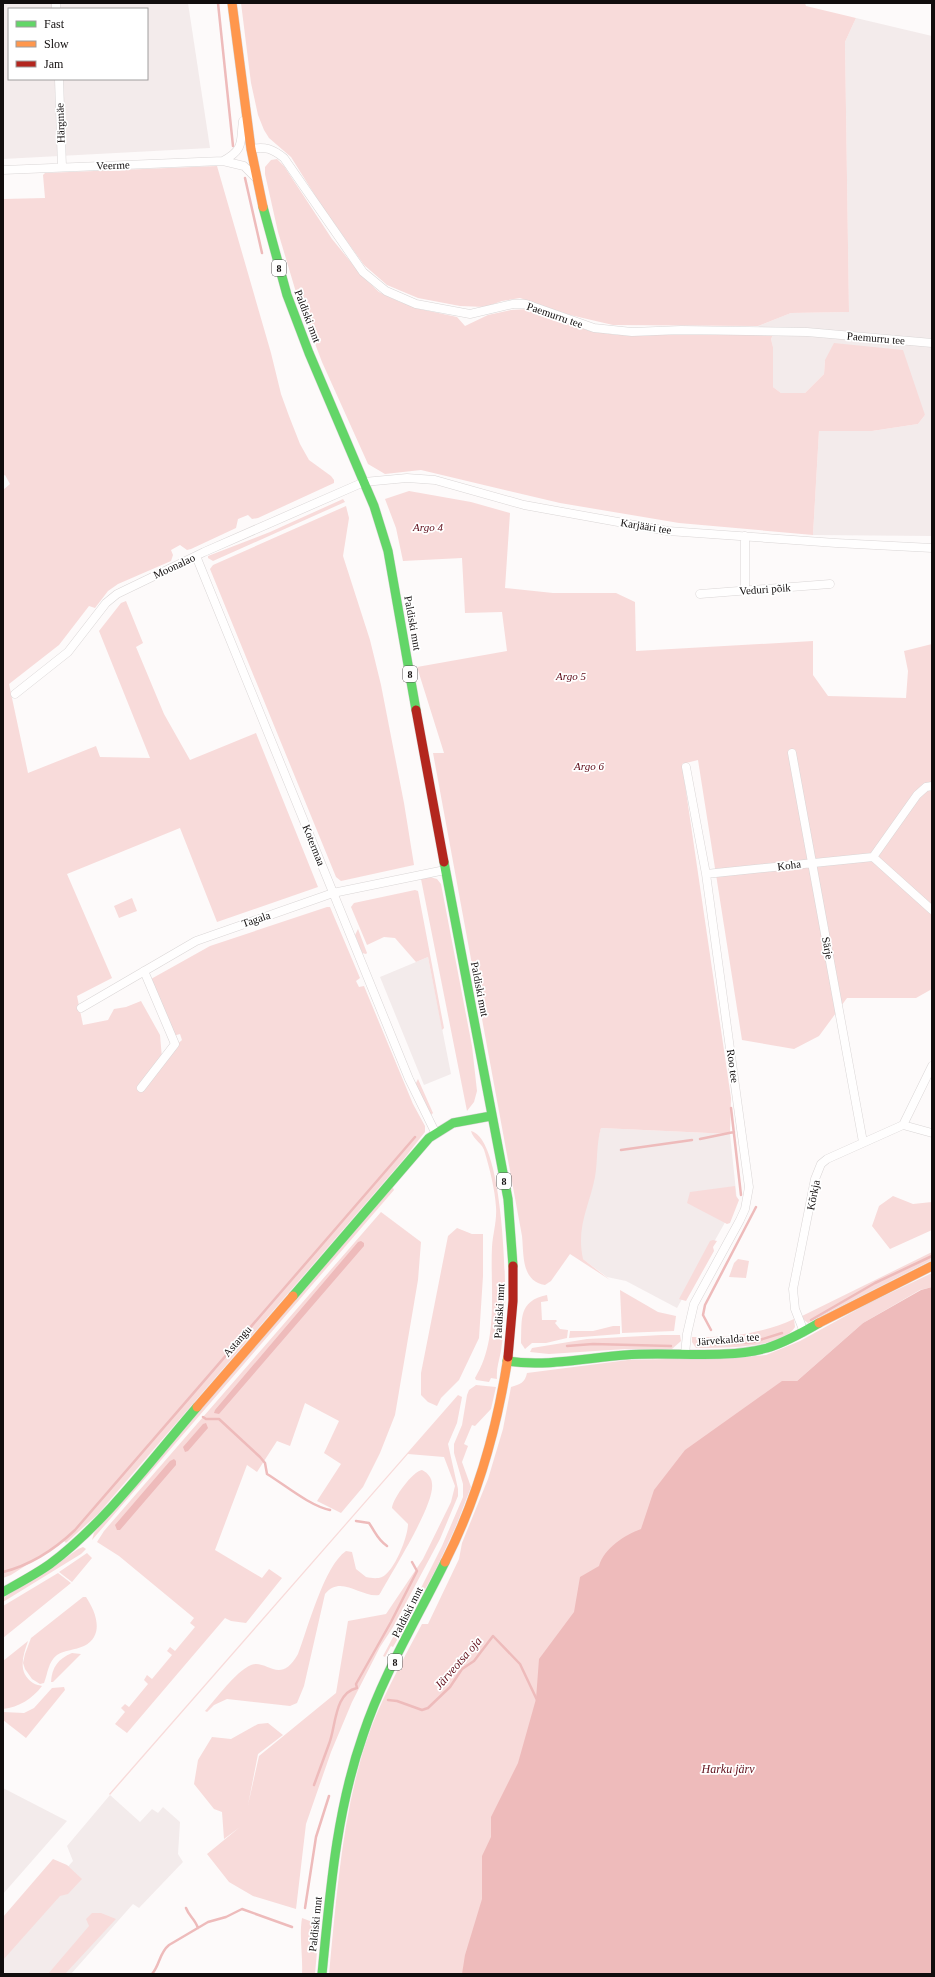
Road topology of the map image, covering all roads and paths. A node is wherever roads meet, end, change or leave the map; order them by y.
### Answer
1 (232, 3) edge
2 (59, 80) edge
3 (244, 109) junction
4 (251, 149) junction
5 (223, 161) junction
6 (62, 168) junction
7 (3, 170) edge
8 (257, 180) junction
9 (932, 343) edge
10 (364, 482) junction
11 (745, 536) junction
12 (932, 548) edge
13 (196, 556) junction
14 (830, 584) dead end
15 (745, 590) junction
16 (700, 594) dead end
17 (14, 694) dead end
18 (792, 753) dead end
19 (686, 767) dead end
20 (932, 786) edge
21 (873, 857) junction
22 (812, 862) junction
23 (445, 870) junction
24 (706, 874) junction
25 (333, 893) junction
26 (932, 910) edge
27 (144, 971) junction
28 (81, 1008) dead end
29 (932, 1066) edge
30 (141, 1088) dead end
31 (491, 1116) junction
32 (903, 1125) junction
33 (435, 1132) junction
34 (932, 1133) edge
35 (863, 1142) junction
36 (932, 1266) edge
37 (804, 1332) junction
38 (685, 1354) junction
39 (507, 1361) junction
40 (3, 1592) edge
41 (322, 1974) edge

1 - 3 main road, Paldiski mnt / 8
2 - 6 street, Härgmäe
3 - 4 main road, Paldiski mnt / 8
3 - 5 street
4 - 8 main road, Paldiski mnt / 8
4 - 9 street, Paemurru tee
5 - 6 street, Veerme
5 - 8 street, Veerme
6 - 7 street, Veerme
8 - 10 main road, Paldiski mnt / 8
10 - 11 street, Karjääri tee
10 - 13 street, Moonalao
10 - 23 main road, Paldiski mnt / 8
11 - 12 street, Karjääri tee
11 - 15 street
13 - 17 street, Moonalao
13 - 25 street, Kotermaa
14 - 15 street, Veduri põik
15 - 16 street, Veduri põik
18 - 22 street, Särje
19 - 24 street, Roo tee
20 - 21 street
21 - 22 street, Koha
21 - 26 street
22 - 24 street, Koha
22 - 35 street, Särje
23 - 25 street, Tagala
23 - 31 main road, Paldiski mnt / 8
24 - 38 street, Roo tee
25 - 27 street, Tagala
25 - 33 street, Kotermaa
27 - 28 street, Tagala
27 - 30 street
29 - 32 street
31 - 33 main road, Astangu
31 - 39 main road, Paldiski mnt / 8
32 - 34 street
32 - 35 street, Kõrkja
33 - 40 main road, Astangu
35 - 37 street, Kõrkja
36 - 37 main road, Järvekalda tee
37 - 38 main road, Järvekalda tee
38 - 39 main road, Järvekalda tee
39 - 41 main road, Paldiski mnt / 8

